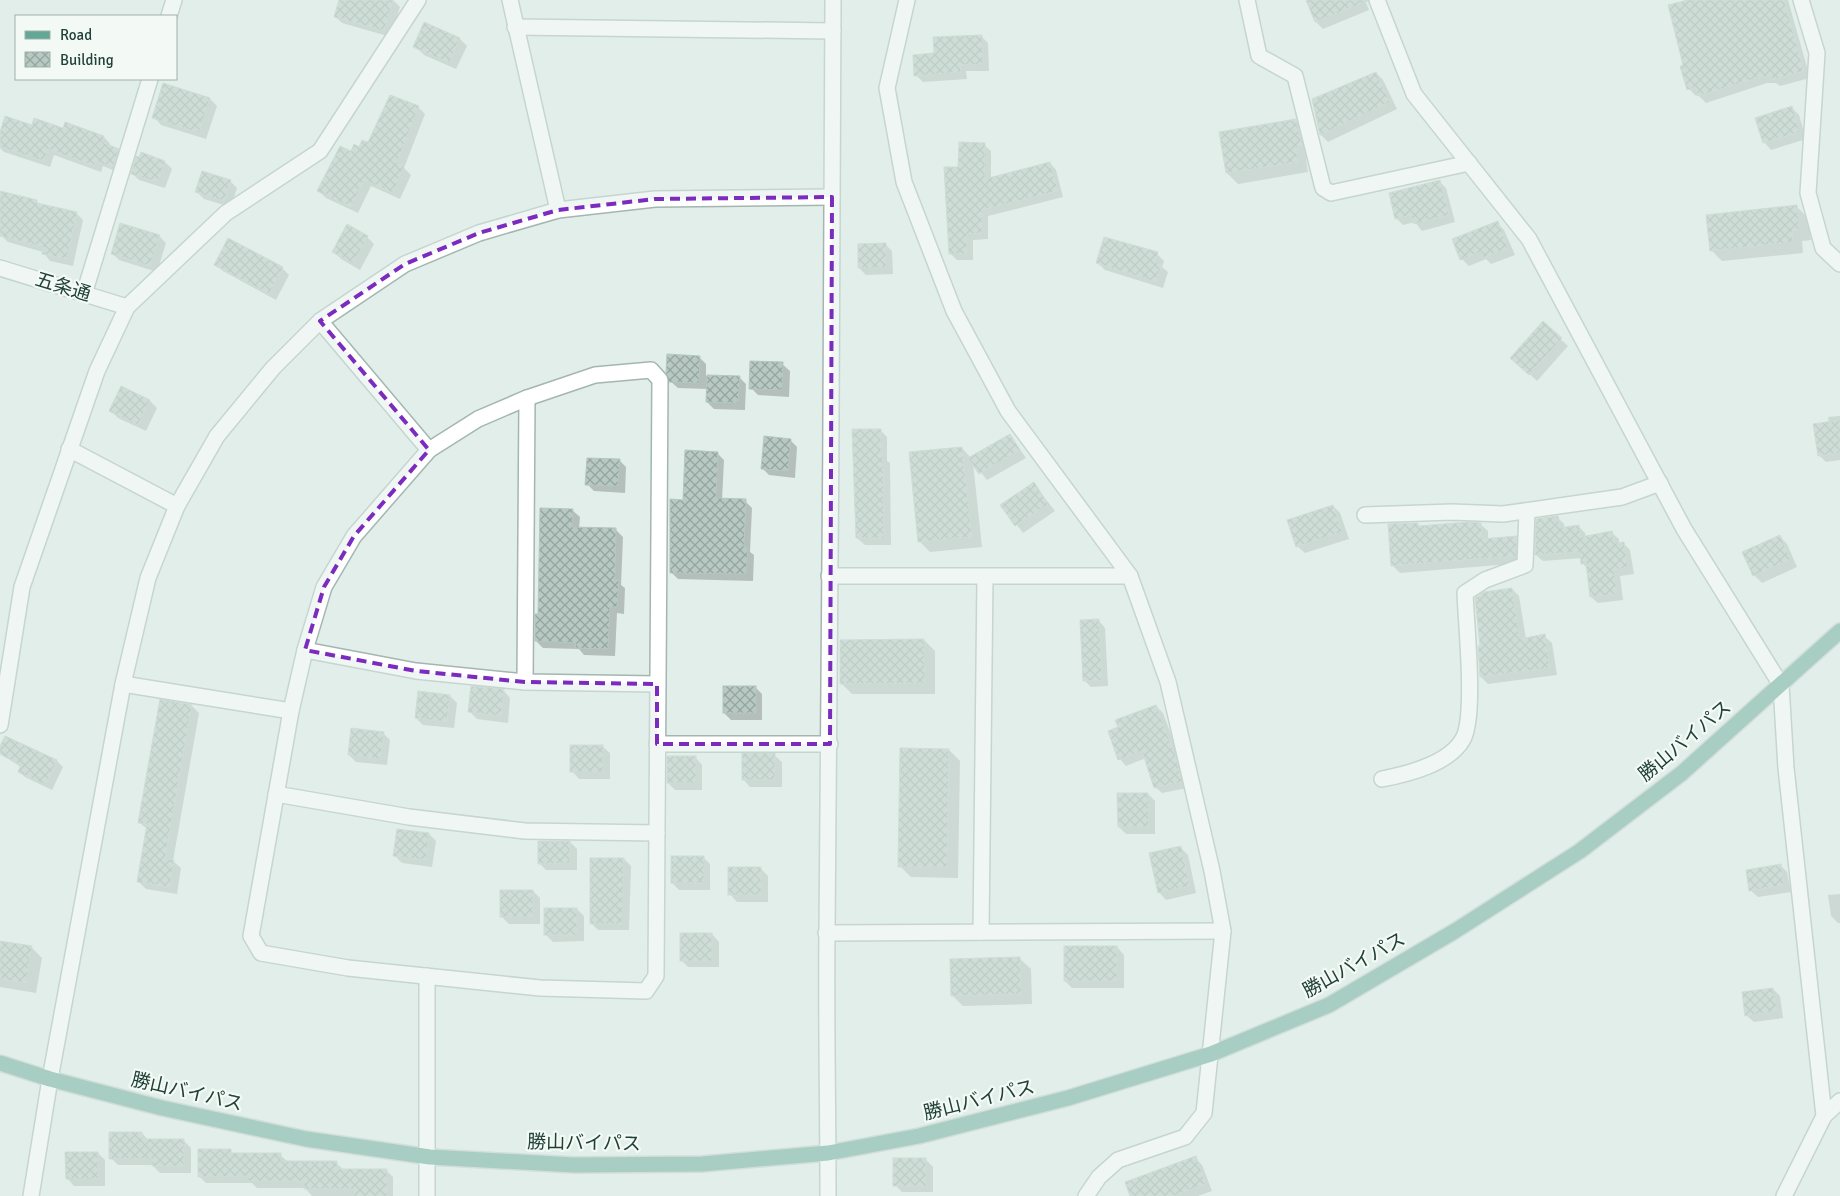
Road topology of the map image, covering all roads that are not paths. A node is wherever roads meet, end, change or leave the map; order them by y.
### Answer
1 (174, 0) edge
2 (418, 0) edge
3 (510, 0) edge
4 (834, 0) edge
5 (907, 0) edge
6 (1247, 0) edge
7 (1377, 0) edge
8 (1801, 0) edge
9 (169, 15) edge
10 (515, 27) junction
11 (833, 32) junction
12 (150, 80) edge
13 (1469, 163) junction
14 (832, 197) junction
15 (558, 210) junction
16 (1840, 264) edge
17 (0, 268) edge
18 (84, 294) junction
19 (127, 307) junction
20 (320, 321) junction
21 (527, 398) junction
22 (69, 449) junction
23 (429, 450) junction
24 (1660, 483) junction
25 (178, 506) junction
26 (1527, 511) junction
27 (1365, 515) dead end
28 (829, 576) junction
29 (1130, 576) junction
30 (985, 577) junction
31 (1840, 632) edge
32 (305, 650) junction
33 (3, 676) edge
34 (525, 682) junction
35 (123, 684) junction
36 (657, 684) junction
37 (1781, 685) junction
38 (291, 711) junction
39 (0, 725) edge
40 (657, 744) junction
41 (830, 744) junction
42 (1382, 779) dead end
43 (276, 794) junction
44 (657, 834) junction
45 (1223, 931) junction
46 (981, 932) junction
47 (826, 933) junction
48 (427, 976) junction
49 (1211, 1054) junction
50 (0, 1064) edge
51 (50, 1079) junction
52 (1840, 1101) edge
53 (1824, 1116) junction
54 (828, 1153) junction
55 (427, 1157) junction
56 (31, 1196) edge
57 (427, 1196) edge
58 (828, 1196) edge
59 (1086, 1196) edge
60 (1784, 1196) edge

1 - 9 street
2 - 19 street
3 - 10 street
4 - 11 street
5 - 29 street
6 - 13 street
7 - 13 street
8 - 16 street
10 - 11 street
10 - 15 street
11 - 14 street
12 - 18 street
13 - 24 street
14 - 15 street
14 - 28 street
15 - 20 street
17 - 18 street, 五条通
18 - 19 street, 五条通
19 - 22 street
20 - 23 street
20 - 25 street
21 - 23 street
21 - 34 street
21 - 36 street
22 - 25 street
22 - 33 street
23 - 32 street
24 - 26 street
24 - 37 street
25 - 35 street
26 - 27 street
26 - 42 street
28 - 30 street
28 - 41 street
29 - 30 street
29 - 45 street
30 - 46 street
31 - 37 main road, 勝山バイパス
32 - 34 street
32 - 38 street
33 - 39 street
34 - 36 street
35 - 38 street
35 - 51 street
36 - 40 street
37 - 49 main road, 勝山バイパス
37 - 53 street
38 - 43 street
40 - 41 street
40 - 44 street
41 - 47 street
43 - 44 street
43 - 48 street
44 - 48 street
45 - 46 street
45 - 49 street
46 - 47 street
47 - 54 street
48 - 55 street
49 - 54 main road, 勝山バイパス
49 - 59 street
50 - 51 main road, 勝山バイパス
51 - 55 main road, 勝山バイパス
51 - 56 street
52 - 53 street
53 - 60 street
54 - 55 main road, 勝山バイパス
54 - 58 street
55 - 57 street

